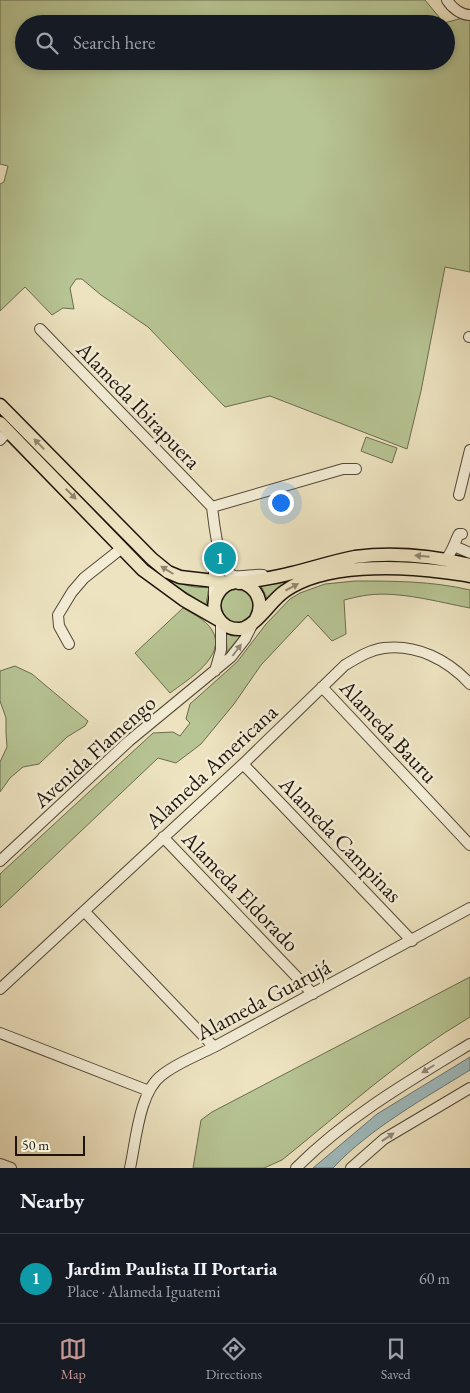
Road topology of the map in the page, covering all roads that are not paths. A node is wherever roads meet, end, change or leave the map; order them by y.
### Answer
1 (447, 0) edge
2 (470, 15) edge
3 (40, 329) dead end
4 (0, 405) edge
5 (3, 431) edge
6 (470, 450) edge
7 (356, 469) dead end
8 (59, 474) junction
9 (459, 495) dead end
10 (212, 507) junction
11 (462, 534) dead end
12 (218, 543) junction
13 (454, 546) junction
14 (122, 548) junction
15 (470, 552) edge
16 (446, 559) junction
17 (470, 565) edge
18 (470, 576) edge
19 (272, 578) junction
20 (208, 580) junction
21 (235, 583) junction
22 (214, 604) junction
23 (220, 621) junction
24 (254, 621) junction
25 (69, 644) dead end
26 (215, 672) junction
27 (470, 684) edge
28 (322, 687) junction
29 (244, 764) junction
30 (164, 837) junction
31 (470, 845) edge
32 (0, 861) edge
33 (470, 908) edge
34 (84, 911) junction
35 (412, 941) junction
36 (0, 989) edge
37 (313, 994) junction
38 (0, 1033) edge
39 (470, 1044) edge
40 (214, 1047) junction
41 (470, 1088) edge
42 (149, 1091) junction
43 (0, 1164) edge
44 (11, 1168) edge
45 (130, 1168) edge
46 (296, 1168) edge
47 (351, 1168) edge

1 - 2 street
3 - 10 street, Alameda Ibirapuera
8 -> 4 main road
5 - 8 main road
6 - 9 street
7 - 10 street
8 -> 14 main road
20 -> 8 main road
10 - 12 street
11 - 13 street
12 - 19 street
12 - 20 street
13 - 15 street
13 - 16 street
14 - 23 main road
14 - 25 street
16 - 17 main road
16 -> 19 main road
24 -> 18 main road
19 - 21 main road
20 - 21 main road
20 - 22 street
21 - 22 main road
21 - 24 main road
22 - 23 main road
23 - 24 main road
23 - 26 street
26 -> 24 street, Avenida Flamengo
26 - 32 street, Avenida Flamengo
27 - 28 street, Alameda Americana
28 - 29 street, Alameda Americana
28 - 31 street, Alameda Bauru
29 - 30 street, Alameda Americana
29 - 35 street, Alameda Campinas
30 - 34 street, Alameda Americana
30 - 37 street, Alameda Eldorado
33 - 35 street, Alameda Guarujá
34 - 36 street, Alameda Americana
34 - 40 street
35 - 37 street, Alameda Guarujá
37 - 40 street, Alameda Guarujá
38 - 42 street
39 -> 46 street
40 - 42 street, Alameda Guarujá
47 -> 41 street
42 - 45 street, Alameda Guarujá
43 - 44 street

